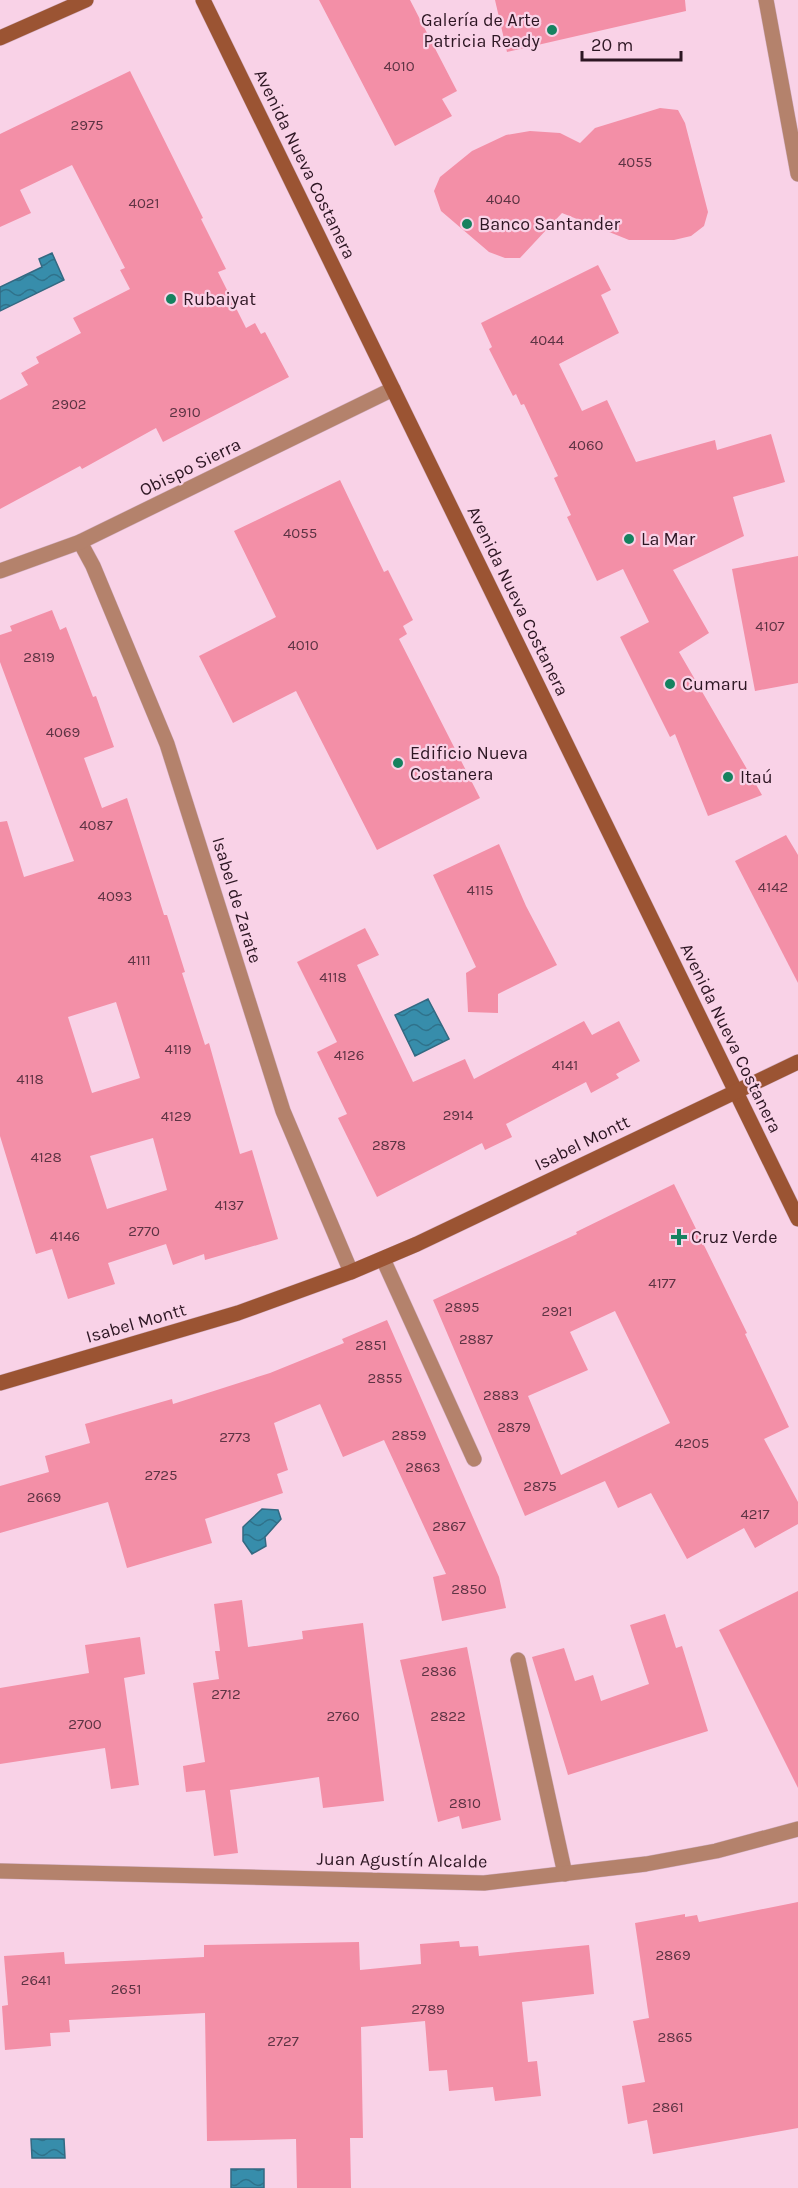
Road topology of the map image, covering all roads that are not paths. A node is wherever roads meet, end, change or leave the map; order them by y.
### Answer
1 (86, 0) edge
2 (203, 0) edge
3 (766, 0) edge
4 (0, 38) edge
5 (798, 174) edge
6 (393, 389) junction
7 (80, 542) junction
8 (0, 571) edge
9 (798, 1062) edge
10 (736, 1090) junction
11 (798, 1219) edge
12 (383, 1259) junction
13 (351, 1272) junction
14 (0, 1383) edge
15 (474, 1459) dead end
16 (518, 1660) dead end
17 (798, 1829) edge
18 (0, 1871) edge
19 (565, 1874) junction

1 - 4 main road
2 - 6 main road, Avenida Nueva Costanera
3 - 5 street
6 - 7 street, Obispo Sierra
6 - 10 main road, Avenida Nueva Costanera
7 - 8 street, Obispo Sierra
7 - 13 street, Isabel de Zarate
9 - 10 main road, Isabel Montt
10 - 11 main road, Avenida Nueva Costanera
10 - 12 main road, Isabel Montt
12 - 13 main road, Isabel Montt
12 - 15 street
13 - 14 main road, Isabel Montt
16 - 19 street
17 - 19 street, Juan Agustín Alcalde
18 - 19 street, Juan Agustín Alcalde

